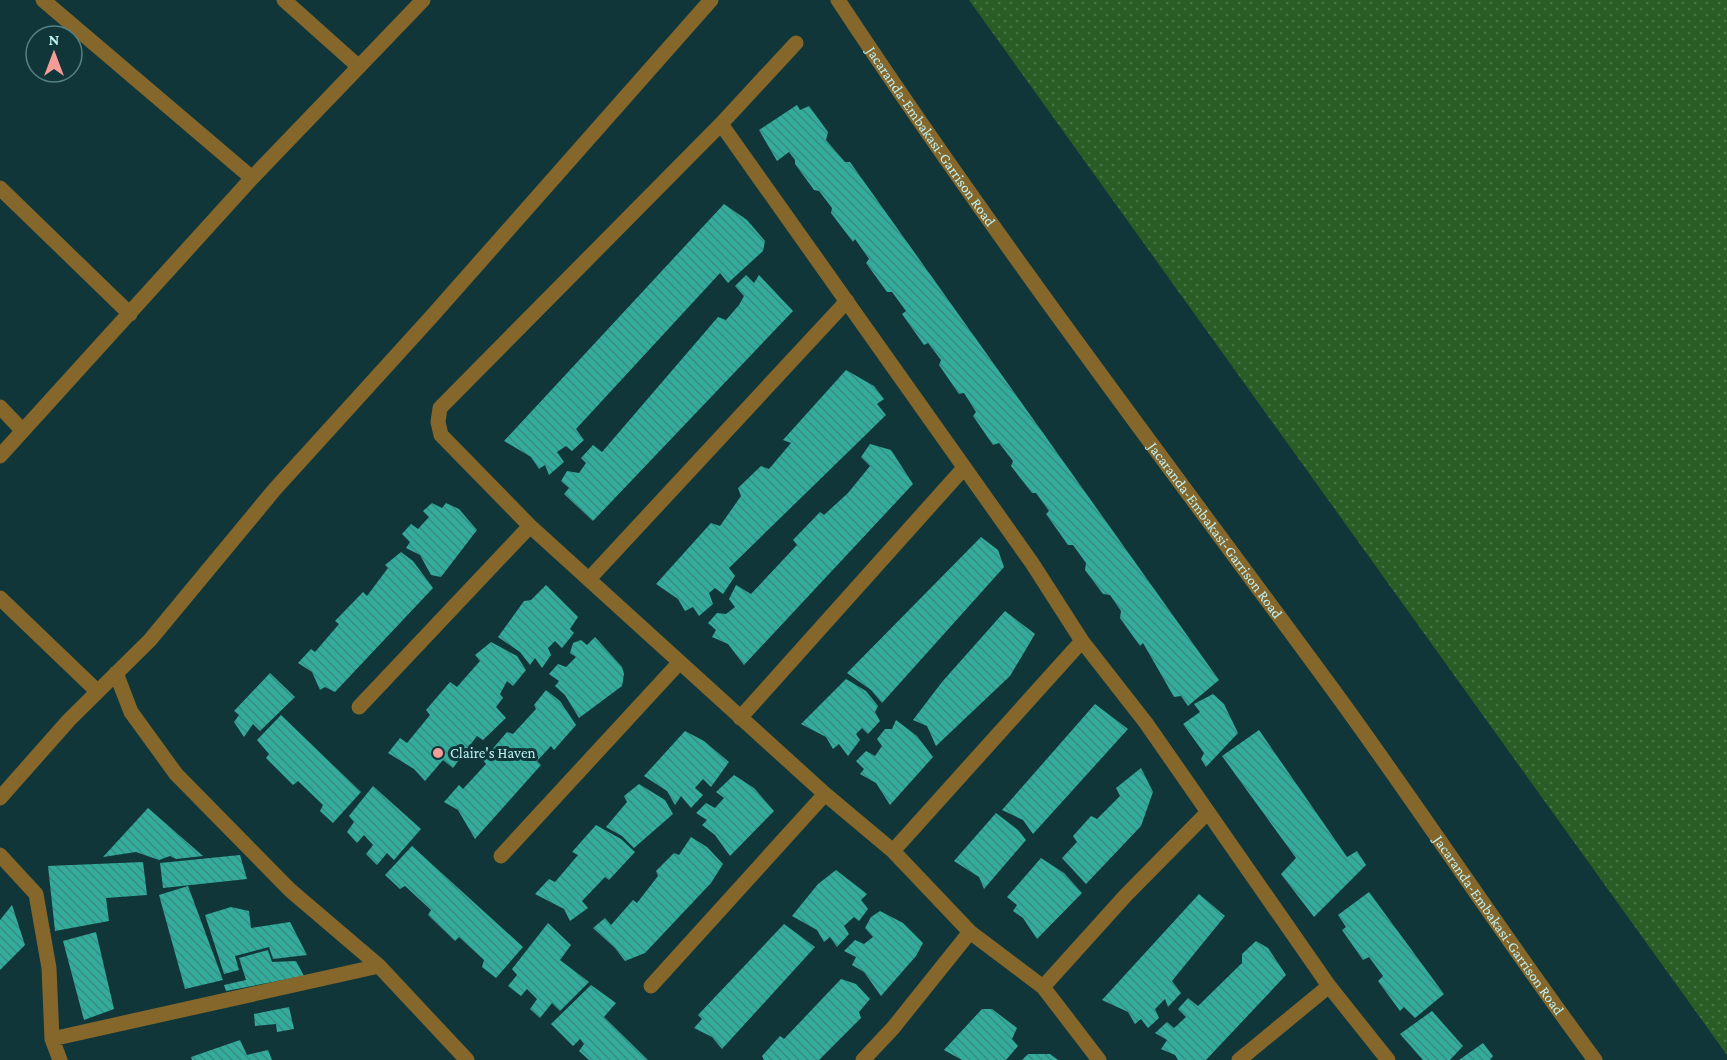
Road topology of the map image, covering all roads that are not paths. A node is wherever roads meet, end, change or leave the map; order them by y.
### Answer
1 (43, 0) edge
2 (284, 0) edge
3 (423, 0) edge
4 (711, 0) edge
5 (838, 0) edge
6 (795, 43) dead end
7 (359, 67) junction
8 (721, 124) junction
9 (252, 178) junction
10 (0, 188) edge
11 (847, 301) junction
12 (130, 314) junction
13 (0, 407) edge
14 (22, 430) junction
15 (0, 456) edge
16 (963, 469) junction
17 (530, 526) junction
18 (589, 579) junction
19 (0, 598) edge
20 (1082, 641) junction
21 (679, 663) junction
22 (116, 673) junction
23 (97, 691) junction
24 (359, 708) dead end
25 (740, 718) junction
26 (825, 794) junction
27 (0, 798) edge
28 (1206, 813) junction
29 (893, 851) junction
30 (0, 855) edge
31 (501, 856) dead end
32 (970, 932) junction
33 (380, 966) junction
34 (651, 986) dead end
35 (1329, 986) junction
36 (1043, 987) junction
37 (52, 1039) junction
38 (60, 1060) edge
39 (467, 1060) edge
40 (863, 1060) edge
41 (1099, 1060) edge
42 (1239, 1060) edge
43 (1388, 1060) edge
44 (1595, 1060) edge

1 - 9 street
2 - 7 street
3 - 7 street
4 - 22 street
5 - 44 street, Jacaranda-Embakasi-Garrison Road
6 - 8 street
7 - 9 street
8 - 11 street
8 - 17 street
9 - 12 street
10 - 12 street
11 - 16 street
11 - 18 street
12 - 14 street
13 - 14 street
14 - 15 street
16 - 20 street
16 - 25 street
17 - 18 street
17 - 24 street
18 - 21 street
19 - 23 street
20 - 28 street
20 - 29 street
21 - 25 street
21 - 31 street
22 - 23 street
22 - 33 street
23 - 27 street
25 - 26 street
26 - 29 street
26 - 34 street
28 - 35 street
28 - 36 street
29 - 32 street
30 - 37 street
32 - 36 street
32 - 40 street
33 - 37 street
33 - 39 street
35 - 42 street
35 - 43 street
36 - 41 street
37 - 38 street

